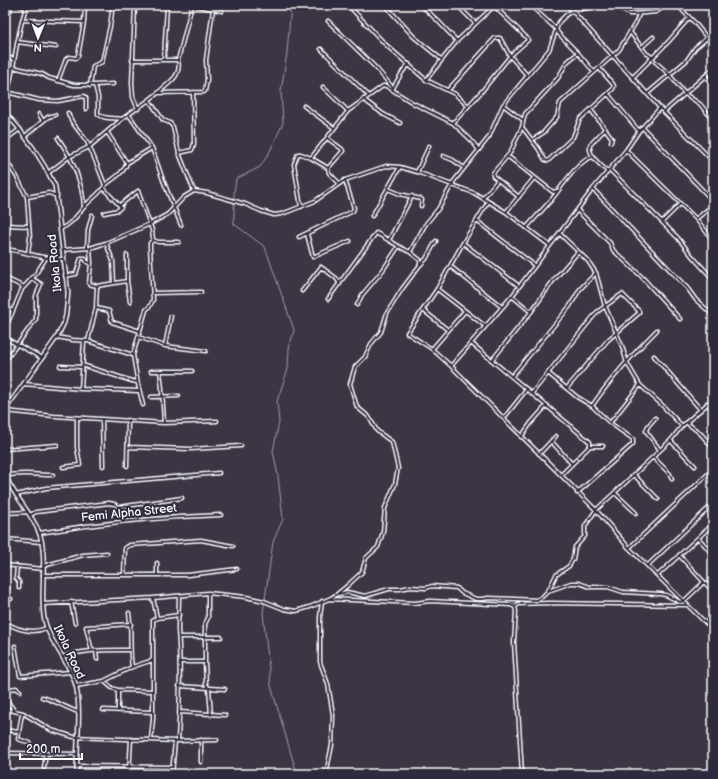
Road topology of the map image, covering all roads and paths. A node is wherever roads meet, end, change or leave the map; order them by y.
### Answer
1 (11, 5) edge
2 (17, 5) edge
3 (86, 5) edge
4 (113, 5) edge
5 (135, 5) edge
6 (167, 5) edge
7 (192, 5) edge
8 (348, 5) edge
9 (385, 5) edge
10 (421, 5) edge
11 (457, 5) edge
12 (494, 5) edge
13 (530, 5) edge
14 (567, 5) edge
15 (602, 5) edge
16 (610, 5) edge
17 (667, 5) edge
18 (677, 5) edge
19 (27, 6) edge
20 (213, 9) junction
21 (222, 11) dead end
22 (572, 11) junction
23 (639, 14) junction
24 (689, 18) junction
25 (22, 20) junction
26 (328, 21) dead end
27 (5, 22) edge
28 (84, 22) junction
29 (475, 23) junction
30 (556, 29) junction
31 (630, 32) junction
32 (653, 37) dead end
33 (706, 38) junction
34 (457, 41) junction
35 (17, 42) junction
36 (713, 44) edge
37 (56, 47) dead end
38 (642, 47) junction
39 (322, 49) dead end
40 (578, 53) junction
41 (613, 55) junction
42 (510, 56) junction
43 (5, 57) edge
44 (651, 58) junction
45 (14, 59) junction
46 (441, 59) junction
47 (132, 60) junction
48 (164, 60) junction
49 (178, 60) junction
50 (409, 64) junction
51 (13, 68) junction
52 (599, 68) junction
53 (713, 69) edge
54 (594, 72) junction
55 (669, 74) junction
56 (527, 75) junction
57 (633, 77) junction
58 (705, 77) junction
59 (426, 80) junction
60 (58, 81) junction
61 (113, 84) dead end
62 (95, 85) junction
63 (713, 85) edge
64 (90, 86) junction
65 (323, 87) dead end
66 (393, 89) junction
67 (448, 90) junction
68 (7, 92) junction
69 (158, 92) junction
70 (193, 92) junction
71 (648, 93) junction
72 (608, 94) junction
73 (685, 94) junction
74 (369, 96) junction
75 (363, 99) junction
76 (149, 100) junction
77 (5, 103) edge
78 (503, 105) junction
79 (304, 106) dead end
80 (468, 106) junction
81 (660, 108) junction
82 (138, 109) junction
83 (86, 110) dead end
84 (348, 110) junction
85 (590, 110) junction
86 (665, 111) junction
87 (5, 112) edge
88 (68, 113) dead end
89 (38, 114) dead end
90 (55, 115) dead end
91 (129, 115) junction
92 (122, 119) junction
93 (523, 120) junction
94 (713, 120) edge
95 (43, 121) junction
96 (400, 123) dead end
97 (452, 123) junction
98 (522, 127) junction
99 (334, 128) junction
100 (643, 128) junction
101 (20, 129) junction
102 (605, 129) junction
103 (640, 131) junction
104 (107, 132) junction
105 (25, 136) junction
106 (58, 138) dead end
107 (326, 138) junction
108 (5, 140) edge
109 (532, 140) junction
110 (611, 142) dead end
111 (429, 146) dead end
112 (89, 147) junction
113 (152, 148) junction
114 (479, 150) junction
115 (626, 150) junction
116 (179, 153) junction
117 (510, 153) junction
118 (443, 156) dead end
119 (69, 157) junction
120 (506, 157) junction
121 (593, 157) junction
122 (310, 158) junction
123 (510, 158) junction
124 (5, 159) edge
125 (713, 161) edge
126 (127, 163) junction
127 (400, 167) junction
128 (328, 168) junction
129 (464, 168) junction
130 (609, 171) junction
131 (417, 172) junction
132 (48, 173) junction
133 (534, 178) junction
134 (345, 180) junction
135 (498, 181) junction
136 (339, 183) junction
137 (451, 184) junction
138 (104, 187) junction
139 (594, 188) junction
140 (387, 189) junction
141 (558, 190) junction
142 (194, 191) junction
143 (553, 192) junction
144 (554, 195) junction
145 (57, 196) junction
146 (412, 196) junction
147 (27, 197) junction
148 (519, 197) junction
149 (482, 198) junction
150 (713, 201) edge
151 (488, 202) junction
152 (680, 204) junction
153 (120, 205) junction
154 (713, 205) edge
155 (84, 206) junction
156 (421, 206) dead end
157 (301, 207) junction
158 (174, 208) junction
159 (577, 210) junction
160 (506, 212) junction
161 (104, 213) dead end
162 (92, 215) dead end
163 (372, 216) dead end
164 (696, 219) junction
165 (477, 221) junction
166 (662, 222) junction
167 (150, 224) junction
168 (5, 225) edge
169 (181, 225) dead end
170 (29, 226) junction
171 (527, 227) junction
172 (60, 229) junction
173 (559, 233) junction
174 (307, 234) junction
175 (299, 237) dead end
176 (153, 240) junction
177 (389, 240) junction
178 (713, 240) edge
179 (350, 241) dead end
180 (436, 241) dead end
181 (179, 242) dead end
182 (106, 243) junction
183 (463, 243) junction
184 (550, 245) junction
185 (398, 247) junction
186 (88, 248) junction
187 (5, 249) edge
188 (62, 250) junction
189 (410, 252) junction
190 (578, 252) junction
191 (28, 253) junction
192 (127, 255) dead end
193 (46, 258) junction
194 (63, 259) junction
195 (91, 263) junction
196 (420, 265) junction
197 (534, 265) junction
198 (450, 266) junction
199 (596, 273) junction
200 (66, 276) junction
201 (5, 278) edge
202 (31, 278) junction
203 (713, 279) edge
204 (127, 281) junction
205 (114, 283) junction
206 (340, 284) junction
207 (97, 286) junction
208 (519, 286) junction
209 (24, 287) junction
210 (437, 289) junction
211 (302, 291) dead end
212 (201, 292) dead end
213 (153, 293) junction
214 (512, 296) junction
215 (328, 299) dead end
216 (130, 302) dead end
217 (357, 305) dead end
218 (605, 306) junction
219 (5, 307) edge
220 (502, 307) junction
221 (96, 308) junction
222 (423, 310) junction
223 (13, 311) junction
224 (465, 311) junction
225 (531, 312) junction
226 (171, 316) dead end
227 (713, 316) edge
228 (680, 319) dead end
229 (5, 326) edge
230 (485, 326) junction
231 (448, 330) junction
232 (657, 330) dead end
233 (140, 331) junction
234 (617, 332) junction
235 (58, 337) junction
236 (138, 337) junction
237 (5, 338) edge
238 (84, 341) junction
239 (88, 341) junction
240 (471, 343) junction
241 (16, 344) junction
242 (165, 346) junction
243 (432, 349) junction
244 (206, 351) dead end
245 (134, 355) junction
246 (654, 356) dead end
247 (42, 358) junction
248 (492, 360) junction
249 (628, 360) junction
250 (5, 361) edge
251 (60, 366) dead end
252 (82, 366) junction
253 (451, 366) junction
254 (151, 371) dead end
255 (160, 371) junction
256 (192, 371) dead end
257 (548, 373) junction
258 (512, 376) junction
259 (137, 382) junction
260 (24, 384) junction
261 (640, 384) junction
262 (567, 388) junction
263 (80, 389) junction
264 (527, 389) junction
265 (139, 391) junction
266 (532, 393) junction
267 (162, 396) junction
268 (179, 396) dead end
269 (151, 397) dead end
270 (713, 399) edge
271 (707, 403) junction
272 (142, 404) dead end
273 (547, 405) junction
274 (592, 406) junction
275 (701, 410) junction
276 (713, 410) edge
277 (5, 411) edge
278 (503, 417) junction
279 (77, 418) junction
280 (654, 418) dead end
281 (102, 419) junction
282 (128, 420) junction
283 (217, 421) dead end
284 (164, 423) junction
285 (610, 423) junction
286 (687, 423) junction
287 (682, 426) junction
288 (556, 436) dead end
289 (521, 437) junction
290 (671, 440) junction
291 (551, 441) junction
292 (57, 445) dead end
293 (241, 446) dead end
294 (590, 446) junction
295 (603, 446) dead end
296 (128, 447) junction
297 (713, 448) edge
298 (5, 449) edge
299 (660, 450) junction
300 (540, 454) junction
301 (653, 457) junction
302 (572, 464) junction
303 (104, 466) dead end
304 (127, 466) dead end
305 (695, 466) dead end
306 (63, 467) dead end
307 (713, 471) edge
308 (219, 473) dead end
309 (5, 475) edge
310 (52, 475) dead end
311 (561, 475) junction
312 (634, 475) junction
313 (672, 479) dead end
314 (5, 486) edge
315 (10, 486) junction
316 (577, 493) junction
317 (615, 493) junction
318 (16, 495) junction
319 (182, 498) dead end
320 (658, 499) dead end
321 (713, 504) edge
322 (596, 510) junction
323 (5, 513) edge
324 (636, 513) dead end
325 (30, 514) junction
326 (221, 515) dead end
327 (713, 524) edge
328 (39, 533) junction
329 (5, 538) edge
330 (698, 538) junction
331 (41, 542) junction
332 (233, 546) dead end
333 (629, 548) junction
334 (107, 553) dead end
335 (713, 554) edge
336 (679, 555) junction
337 (157, 563) dead end
338 (5, 565) edge
339 (648, 565) junction
340 (17, 566) junction
341 (43, 567) junction
342 (237, 569) dead end
343 (43, 575) junction
344 (124, 575) junction
345 (157, 575) junction
346 (658, 575) junction
347 (704, 582) junction
348 (8, 588) dead end
349 (19, 588) dead end
350 (713, 590) edge
351 (548, 591) junction
352 (5, 593) edge
353 (208, 593) junction
354 (336, 595) junction
355 (5, 596) edge
356 (179, 596) junction
357 (153, 598) junction
358 (11, 599) dead end
359 (327, 599) junction
360 (322, 601) junction
361 (684, 601) junction
362 (71, 602) junction
363 (43, 604) junction
364 (688, 605) junction
365 (515, 607) junction
366 (129, 613) dead end
367 (180, 615) junction
368 (157, 618) junction
369 (5, 622) edge
370 (75, 623) dead end
371 (131, 624) junction
372 (47, 628) junction
373 (713, 630) edge
374 (179, 637) junction
375 (205, 637) junction
376 (221, 637) dead end
377 (15, 646) dead end
378 (130, 650) junction
379 (92, 651) junction
380 (96, 651) junction
381 (63, 657) junction
382 (97, 659) dead end
383 (153, 660) junction
384 (180, 662) junction
385 (205, 662) junction
386 (132, 667) junction
387 (71, 672) junction
388 (104, 680) junction
389 (76, 686) junction
390 (180, 686) junction
391 (209, 689) junction
392 (225, 689) dead end
393 (5, 690) edge
394 (20, 690) dead end
395 (118, 690) junction
396 (153, 691) junction
397 (42, 697) dead end
398 (5, 698) edge
399 (5, 709) edge
400 (14, 710) junction
401 (103, 710) dead end
402 (118, 711) junction
403 (78, 712) junction
404 (152, 712) junction
405 (180, 712) junction
406 (23, 713) junction
407 (211, 715) junction
408 (225, 715) dead end
409 (5, 730) edge
410 (19, 732) junction
411 (78, 737) junction
412 (132, 739) junction
413 (151, 739) junction
414 (176, 740) junction
415 (201, 740) junction
416 (217, 740) dead end
417 (30, 742) dead end
418 (5, 753) edge
419 (46, 753) junction
420 (77, 754) junction
421 (201, 762) dead end
422 (77, 766) junction
423 (129, 767) junction
424 (44, 768) dead end
425 (172, 768) junction
426 (77, 774) edge
427 (129, 774) edge
428 (172, 774) edge
429 (326, 774) edge
430 (522, 774) edge

1 - 27 street
2 - 19 street
3 - 28 street
4 - 64 street
5 - 47 street
6 - 48 street
7 - 20 street
7 - 49 street
8 - 50 street
9 - 46 street
10 - 34 street
11 - 29 street
12 - 29 street
12 - 42 street
13 - 30 street
14 - 22 street
15 - 22 street
16 - 23 street
17 - 23 street
18 - 24 street
19 - 25 street
20 - 21 street
20 - 70 street
22 - 30 street
22 - 41 street
23 - 31 street
24 - 33 street
24 - 44 street
25 - 28 street
25 - 35 street
26 - 66 street
28 - 60 street
29 - 34 street
30 - 40 street
30 - 56 street
31 - 38 street
31 - 41 street
32 - 38 street
33 - 36 street
33 - 55 street
34 - 46 street
35 - 37 street
35 - 45 street
38 - 44 street
39 - 74 street
40 - 54 street
40 - 93 street
41 - 52 street
41 - 57 street
42 - 56 street
42 - 67 street
42 - 80 street
43 - 45 street
44 - 55 street
44 - 57 street
45 - 51 street
46 - 59 street
47 - 48 street
47 - 82 street
48 - 49 street
49 - 69 street
50 - 59 street
50 - 66 street
51 - 60 street
51 - 68 street
52 - 54 street
52 - 72 street
53 - 58 street
54 - 109 street
55 - 71 street
55 - 73 street
56 - 78 street
57 - 71 street
58 - 63 street
58 - 73 street
59 - 67 street
60 - 64 street
61 - 62 street
62 - 64 street
62 - 92 street
65 - 84 street
66 - 74 street
66 - 97 street
67 - 80 street
68 - 77 street
68 - 83 street
69 - 70 street
69 - 76 street
70 - 116 street
71 - 81 street
72 - 85 street
72 - 103 street
73 - 86 street
73 - 94 street
74 - 75 street
75 - 84 street
75 - 96 street
76 - 82 street
76 - 116 street
78 - 93 street
78 - 114 street
79 - 99 street
80 - 97 street
81 - 86 street
81 - 100 street
82 - 91 street
84 - 99 street
85 - 102 street
85 - 109 street
86 - 125 street
87 - 101 street, Ikola Road
88 - 112 street
89 - 95 street
90 - 95 street
91 - 92 street
91 - 113 street
92 - 104 street
93 - 98 street
95 - 105 street
97 - 114 street
98 - 109 street
98 - 117 street
99 - 107 street
100 - 103 street
100 - 150 street
101 - 105 street, Ikola Road
101 - 108 street
102 - 110 street
102 - 121 street
103 - 115 street
104 - 112 street
104 - 126 street
105 - 132 street, Ikola Road
106 - 119 street
107 - 122 street
107 - 128 street
111 - 131 street
112 - 119 street
112 - 138 street
113 - 126 street
113 - 158 street
114 - 129 street
115 - 130 street
115 - 152 street
116 - 142 street
117 - 120 street
117 - 123 street
118 - 129 street
119 - 132 street
119 - 155 street
120 - 123 street
120 - 135 street
121 - 130 street
121 - 141 street
122 - 128 street
122 - 157 street
123 - 133 street
124 - 147 street
126 - 138 street
127 - 131 street
127 - 134 street
127 - 140 street
128 - 136 street
129 - 137 street
130 - 139 street
130 - 166 street
131 - 137 street
132 - 145 street, Ikola Road
133 - 143 street
133 - 148 street
134 - 136 street
134 - 174 street
135 - 148 street
135 - 149 street
136 - 157 street
137 - 149 street
137 - 189 street
138 - 153 street
138 - 155 street
139 - 159 street
139 - 227 street
140 - 146 street
140 - 163 street
141 - 143 street
141 - 144 street
142 - 157 street
142 - 158 street
143 - 144 street
144 - 171 street
145 - 147 street
145 - 172 street, Ikola Road
146 - 156 street
146 - 177 street
147 - 170 street
148 - 160 street
149 - 151 street
151 - 160 street
151 - 165 street
152 - 164 street
152 - 166 street
153 - 161 street
153 - 167 street
154 - 164 street
155 - 172 street
158 - 167 street
158 - 169 street
159 - 173 street
159 - 228 street
160 - 171 street
162 - 186 street
164 - 178 street
165 - 183 street
165 - 197 street
166 - 203 street
167 - 176 street
167 - 182 street
168 - 170 street
170 - 191 street
171 - 184 street
172 - 188 street, Ikola Road
173 - 184 street
173 - 190 street
174 - 175 street
174 - 179 street
176 - 181 street
176 - 213 street
177 - 185 street
177 - 206 street
180 - 196 street
182 - 186 street
182 - 205 street
183 - 198 street
183 - 208 street
184 - 197 street
185 - 189 street
185 - 217 street
186 - 188 street
186 - 195 street
187 - 191 street
188 - 194 street, Ikola Road
189 - 196 street
190 - 199 street
190 - 225 street
191 - 193 street
192 - 204 street
193 - 194 street
193 - 202 street
194 - 200 street, Ikola Road
195 - 200 street
195 - 207 street
196 - 354 street
197 - 208 street
198 - 210 street
198 - 220 street
199 - 218 street
199 - 258 street
200 - 235 street, Ikola Road
201 - 209 street
202 - 209 street
202 - 241 street
204 - 205 street
204 - 216 street
205 - 207 street
206 - 211 street
206 - 215 street
207 - 221 street
208 - 214 street
209 - 223 street
210 - 222 street
210 - 224 street
212 - 213 street
213 - 233 street
214 - 220 street
214 - 225 street
218 - 234 street
218 - 234 street
218 - 257 street
219 - 223 street
220 - 230 street
221 - 233 street
221 - 239 street
222 - 231 street
222 - 243 street
223 - 229 street
224 - 230 street
224 - 231 street
225 - 248 street
226 - 242 street
230 - 240 street
231 - 243 street
232 - 249 street
233 - 236 street
234 - 249 street
234 - 262 street
235 - 238 street
235 - 247 street, Ikola Road
236 - 242 street
236 - 245 street
237 - 241 street
238 - 239 street
238 - 252 street
239 - 245 street
240 - 248 street
240 - 253 street
241 - 247 street
241 - 250 street
242 - 244 street
243 - 253 street
245 - 259 street
246 - 275 street
247 - 260 street, Ikola Road
248 - 258 street
249 - 261 street
249 - 274 street
251 - 252 street
252 - 259 street
252 - 263 street
253 - 278 street
254 - 255 street
255 - 256 street
255 - 267 street
257 - 262 street
257 - 266 street
258 - 264 street
259 - 265 street
260 - 263 street
260 - 277 street, Ikola Road
261 - 285 street
261 - 287 street
262 - 274 street
263 - 265 street
264 - 266 street
264 - 278 street
265 - 272 street
266 - 273 street
267 - 268 street
267 - 269 street
267 - 284 street
270 - 271 street
271 - 275 street
271 - 276 street
273 - 289 street
273 - 294 street
274 - 285 street
275 - 286 street
277 - 279 street
278 - 289 street
279 - 281 street
279 - 306 street
280 - 299 street
281 - 282 street
281 - 303 street
282 - 284 street
282 - 296 street
283 - 284 street
285 - 316 street
286 - 287 street
286 - 297 street
287 - 290 street
288 - 291 street
289 - 300 street
290 - 299 street
290 - 305 street
291 - 300 street
291 - 302 street
292 - 298 street
293 - 296 street
294 - 295 street
294 - 302 street
296 - 304 street
299 - 301 street
300 - 311 street
301 - 312 street
301 - 313 street
302 - 311 street
307 - 333 street
308 - 318 street
309 - 310 street
309 - 315 street, Ikola Road
311 - 316 street
312 - 317 street
312 - 320 street
314 - 315 street
315 - 318 street, Ikola Road
316 - 322 street
317 - 322 street
317 - 324 street
318 - 325 street, Ikola Road
319 - 325 street
321 - 339 street
322 - 333 street
322 - 351 street
323 - 325 street
325 - 328 street, Ikola Road
326 - 328 street, Femi Alpha Street
327 - 330 street
328 - 331 street, Ikola Road
329 - 331 street
330 - 335 street
330 - 336 street
331 - 341 street, Ikola Road
332 - 344 street
333 - 339 street
334 - 341 street
336 - 346 street
336 - 347 street
337 - 345 street
338 - 340 street
339 - 346 street
340 - 341 street
340 - 349 street
341 - 343 street, Ikola Road
342 - 345 street
343 - 344 street
343 - 363 street, Ikola Road
344 - 345 street
346 - 361 street
347 - 350 street
347 - 361 street
348 - 352 street
351 - 354 street
351 - 361 street
353 - 356 street
353 - 360 street
353 - 375 street
354 - 359 street
355 - 358 street
356 - 357 street
356 - 367 street
357 - 362 street
357 - 368 street
359 - 360 street
359 - 365 street
360 - 429 street
361 - 364 street
362 - 363 street
362 - 370 street
363 - 372 street, Ikola Road
364 - 365 street
364 - 373 street
365 - 430 street
366 - 371 street
367 - 368 street
367 - 374 street
368 - 383 street
369 - 372 street
371 - 378 street
371 - 379 street
372 - 381 street, Ikola Road
374 - 375 street
374 - 384 street
375 - 376 street
375 - 385 street
377 - 387 street
378 - 380 street
378 - 386 street
379 - 380 street
379 - 381 street
380 - 382 street
381 - 387 street, Ikola Road
383 - 386 street
383 - 396 street
384 - 385 street
384 - 390 street
385 - 391 street
386 - 388 street
387 - 389 street, Ikola Road
388 - 389 street
388 - 395 street
389 - 403 street, Ikola Road
390 - 391 street
390 - 405 street
391 - 392 street
391 - 407 street
393 - 394 street
395 - 396 street
395 - 402 street
396 - 404 street
397 - 403 street
398 - 400 street
399 - 400 street
400 - 406 street
401 - 402 street
402 - 404 street
403 - 411 street, Ikola Road
404 - 413 street
405 - 407 street
405 - 414 street
406 - 410 street
406 - 411 street
407 - 408 street
409 - 410 street
410 - 417 street
411 - 412 street
411 - 420 street, Ikola Road
412 - 413 street
412 - 423 street
413 - 414 street
414 - 415 street
414 - 425 street
415 - 416 street
415 - 421 street
418 - 419 street
419 - 420 street
419 - 424 street
420 - 422 street, Ikola Road
422 - 423 street
422 - 426 street, Ikola Road
423 - 425 street
423 - 427 street
425 - 428 street

